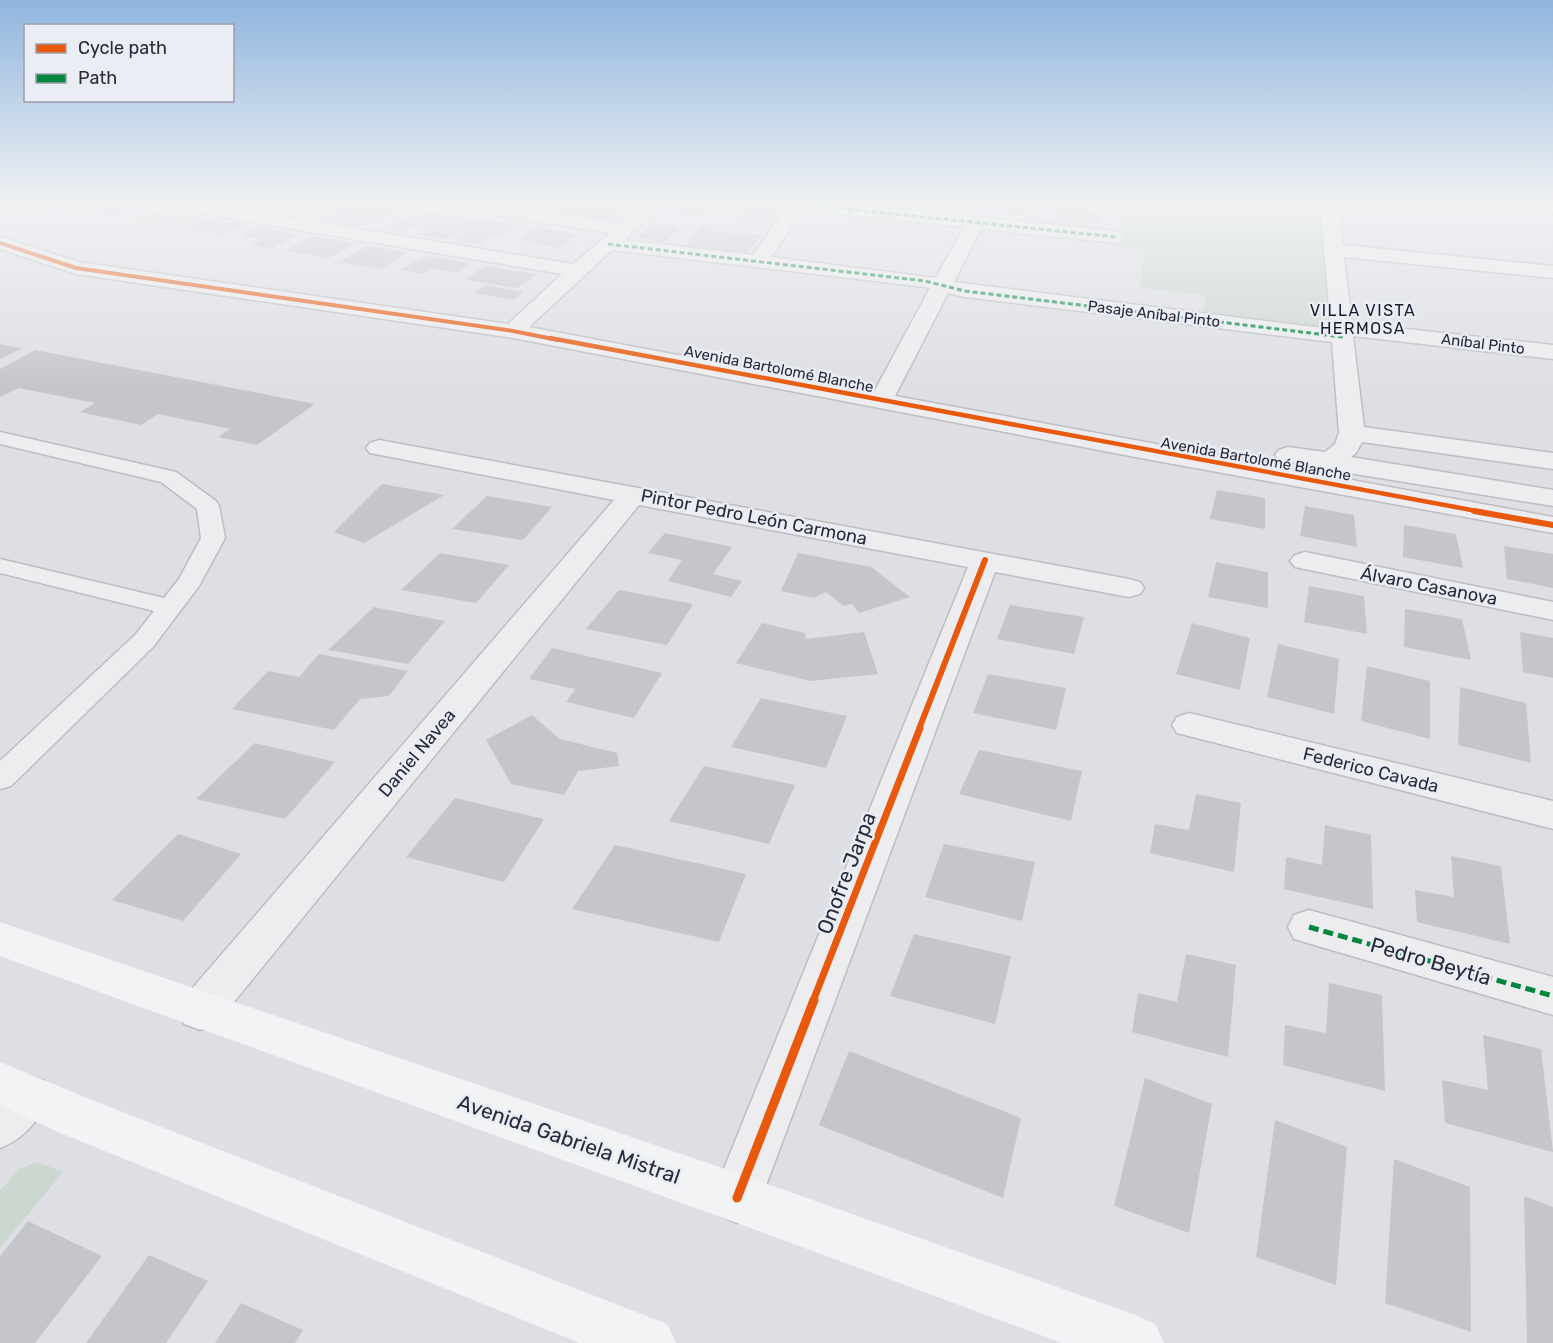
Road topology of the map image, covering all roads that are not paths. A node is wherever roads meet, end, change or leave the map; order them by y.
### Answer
1 (63, 264) edge
2 (534, 264) edge
3 (585, 264) edge
4 (773, 264) edge
5 (954, 264) edge
6 (1335, 264) edge
7 (1470, 264) edge
8 (577, 271) junction
9 (1553, 272) edge
10 (942, 287) junction
11 (513, 331) junction
12 (1342, 332) junction
13 (1553, 352) edge
14 (881, 401) junction
15 (1352, 433) junction
16 (0, 438) edge
17 (379, 448) dead end
18 (1146, 451) junction
19 (1330, 461) junction
20 (1553, 462) edge
21 (633, 495) junction
22 (1553, 498) edge
23 (1553, 525) edge
24 (986, 560) junction
25 (1305, 561) dead end
26 (0, 566) edge
27 (1129, 588) dead end
28 (170, 608) junction
29 (1553, 611) edge
30 (1189, 725) dead end
31 (0, 778) edge
32 (1553, 815) edge
33 (1309, 927) dead end
34 (0, 939) edge
35 (1553, 996) edge
36 (200, 1011) junction
37 (9, 1102) edge
38 (737, 1198) junction
39 (648, 1343) edge
40 (1136, 1343) edge

1 - 11 street, Avenida Bartolomé Blanche
2 - 8 street
3 - 8 street
4 - 10 street, Pasaje Aníbal Pinto
5 - 10 street
6 - 12 street
7 - 9 street
8 - 11 street
10 - 12 street, Pasaje Aníbal Pinto
10 - 14 street
11 - 14 street, Avenida Bartolomé Blanche
12 - 13 street, Aníbal Pinto
12 - 15 street
14 - 18 street, Avenida Bartolomé Blanche
15 - 19 street
15 - 20 street
16 - 28 lane
17 - 21 street, Pintor Pedro León Carmona
18 - 19 street, Avenida Bartolomé Blanche
18 - 23 street, Avenida Bartolomé Blanche
19 - 22 street, Avenida Bartolomé Blanche
21 - 24 street, Pintor Pedro León Carmona
21 - 36 street, Daniel Navea
24 - 27 street, Pintor Pedro León Carmona
24 - 38 street, Onofre Jarpa
25 - 29 street, Álvaro Casanova
26 - 28 lane
28 - 31 lane
30 - 32 street, Federico Cavada
33 - 35 street, Pedro Beytía
34 - 36 main road, Avenida Gabriela Mistral
36 - 38 main road, Avenida Gabriela Mistral
37 - 39 main road
38 - 40 main road, Avenida Gabriela Mistral

